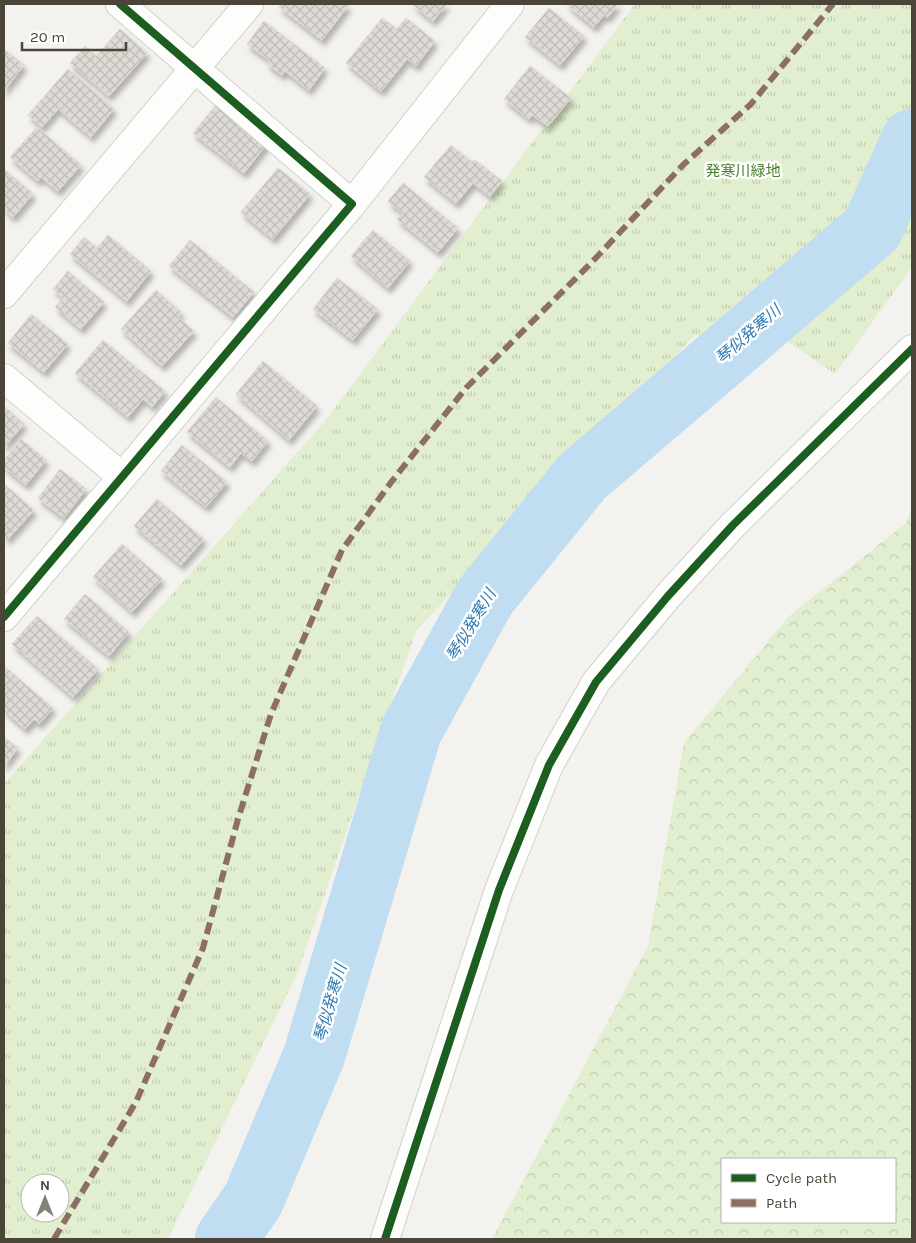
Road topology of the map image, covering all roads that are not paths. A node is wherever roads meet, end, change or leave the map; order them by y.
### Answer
1 (120, 4) edge
2 (249, 4) edge
3 (510, 4) edge
4 (196, 67) junction
5 (352, 204) junction
6 (4, 294) edge
7 (912, 348) edge
8 (4, 378) edge
9 (121, 476) junction
10 (4, 617) edge
11 (385, 1239) edge

1 - 4 street
2 - 4 street
3 - 5 street
4 - 5 street
4 - 6 street
5 - 9 street
7 - 11 street
8 - 9 street
9 - 10 street

